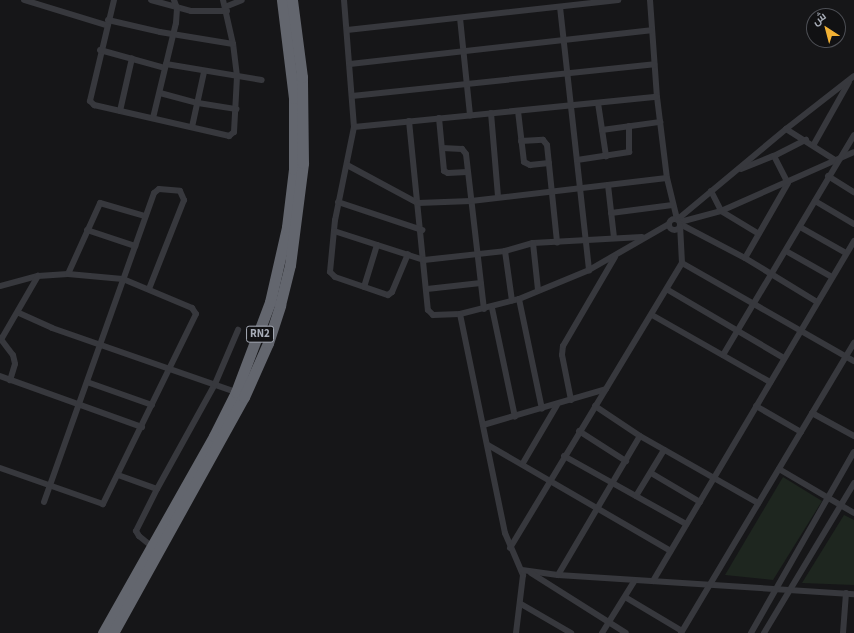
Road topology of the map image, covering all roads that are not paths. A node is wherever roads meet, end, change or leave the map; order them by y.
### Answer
1 (24, 0) edge
2 (114, 0) edge
3 (151, 0) edge
4 (174, 0) edge
5 (223, 0) edge
6 (242, 0) edge
7 (282, 0) edge
8 (292, 0) edge
9 (344, 0) edge
10 (618, 0) edge
11 (650, 0) edge
12 (560, 6) junction
13 (177, 8) junction
14 (226, 9) junction
15 (460, 18) junction
16 (107, 22) junction
17 (347, 30) junction
18 (651, 30) junction
19 (173, 34) junction
20 (564, 41) junction
21 (233, 44) junction
22 (100, 50) junction
23 (464, 52) junction
24 (132, 58) junction
25 (350, 64) junction
26 (654, 64) junction
27 (165, 66) junction
28 (204, 72) junction
29 (567, 74) junction
30 (237, 76) junction
31 (852, 77) edge
32 (262, 80) dead end
33 (467, 86) junction
34 (160, 93) junction
35 (352, 96) junction
36 (657, 97) junction
37 (198, 103) junction
38 (598, 103) junction
39 (571, 106) junction
40 (237, 110) junction
41 (120, 111) junction
42 (518, 111) junction
43 (491, 113) junction
44 (470, 115) junction
45 (153, 118) junction
46 (439, 118) junction
47 (410, 121) junction
48 (660, 122) junction
49 (629, 126) junction
50 (192, 127) junction
51 (354, 127) junction
52 (786, 128) junction
53 (602, 130) junction
54 (854, 135) edge
55 (806, 140) junction
56 (521, 141) junction
57 (814, 144) junction
58 (442, 148) junction
59 (852, 155) edge
60 (606, 156) junction
61 (774, 156) junction
62 (838, 158) junction
63 (577, 160) junction
64 (549, 163) junction
65 (347, 165) junction
66 (736, 171) junction
67 (467, 172) junction
68 (828, 176) junction
69 (667, 178) junction
70 (788, 183) junction
71 (608, 185) junction
72 (580, 188) junction
73 (552, 191) junction
74 (711, 192) junction
75 (854, 192) edge
76 (498, 197) junction
77 (471, 201) junction
78 (815, 201) junction
79 (338, 202) junction
80 (418, 204) junction
81 (672, 206) junction
82 (721, 211) junction
83 (611, 213) junction
84 (146, 216) junction
85 (675, 223) junction
86 (854, 224) edge
87 (800, 227) junction
88 (87, 230) junction
89 (422, 230) junction
90 (334, 231) junction
91 (759, 234) junction
92 (642, 237) junction
93 (614, 238) junction
94 (586, 240) junction
95 (854, 241) edge
96 (557, 242) junction
97 (534, 243) junction
98 (377, 245) junction
99 (135, 246) junction
100 (505, 251) junction
101 (786, 251) junction
102 (846, 253) junction
103 (408, 254) junction
104 (478, 254) junction
105 (616, 256) junction
106 (745, 258) junction
107 (424, 260) junction
108 (682, 263) junction
109 (589, 270) junction
110 (68, 274) junction
111 (771, 274) junction
112 (38, 276) junction
113 (832, 277) junction
114 (123, 279) junction
115 (481, 283) junction
116 (0, 286) edge
117 (364, 287) junction
118 (149, 289) junction
119 (427, 289) junction
120 (538, 290) junction
121 (668, 290) junction
122 (519, 299) junction
123 (512, 301) junction
124 (817, 302) junction
125 (754, 304) junction
126 (492, 308) junction
127 (484, 309) junction
128 (19, 313) junction
129 (460, 314) junction
130 (652, 315) junction
131 (238, 330) dead end
132 (739, 330) junction
133 (802, 330) junction
134 (1, 338) edge
135 (854, 343) edge
136 (101, 344) junction
137 (723, 356) junction
138 (846, 356) junction
139 (784, 358) junction
140 (854, 362) edge
141 (170, 368) junction
142 (1, 379) edge
143 (10, 380) junction
144 (86, 382) junction
145 (770, 382) junction
146 (215, 384) junction
147 (606, 389) junction
148 (236, 392) junction
149 (571, 400) junction
150 (78, 404) junction
151 (152, 405) junction
152 (557, 405) junction
153 (595, 406) junction
154 (756, 406) junction
155 (542, 409) junction
156 (812, 413) junction
157 (516, 417) junction
158 (483, 425) junction
159 (142, 427) junction
160 (579, 431) junction
161 (801, 432) junction
162 (640, 436) junction
163 (854, 436) edge
164 (488, 445) junction
165 (664, 450) junction
166 (854, 452) edge
167 (564, 456) junction
168 (626, 461) junction
169 (523, 464) junction
170 (0, 468) edge
171 (779, 469) junction
172 (651, 472) junction
173 (118, 475) junction
174 (713, 479) junction
175 (550, 480) junction
176 (612, 482) junction
177 (854, 483) edge
178 (50, 485) junction
179 (157, 489) junction
180 (636, 496) junction
181 (827, 498) junction
182 (44, 502) dead end
183 (700, 502) junction
184 (758, 503) junction
185 (841, 505) junction
186 (597, 508) junction
187 (854, 513) edge
188 (686, 524) junction
189 (510, 548) junction
190 (156, 549) junction
191 (671, 551) junction
192 (522, 570) junction
193 (530, 572) junction
194 (558, 575) junction
195 (634, 580) junction
196 (653, 581) junction
197 (709, 585) junction
198 (774, 590) junction
199 (792, 590) junction
200 (846, 593) junction
201 (854, 594) edge
202 (624, 597) junction
203 (521, 604) junction
204 (608, 622) junction
205 (682, 632) edge
206 (103, 633) edge
207 (113, 633) edge
208 (516, 633) edge
209 (571, 633) edge
210 (602, 633) edge
211 (626, 633) edge
212 (751, 633) edge
213 (764, 633) edge
214 (843, 633) edge

1 - 16 street
2 - 16 street
3 - 13 street
4 - 13 street
5 - 14 street
6 - 14 street
7 - 148 highway, RN2
8 - 190 highway, RN2
9 - 17 street
10 - 12 street
11 - 18 street
12 - 15 street
12 - 20 street
13 - 14 street
13 - 19 street
14 - 21 street
15 - 17 street
15 - 23 street
16 - 19 street
16 - 22 street
17 - 25 street
18 - 20 street
18 - 26 street
19 - 21 street
19 - 27 street
20 - 23 street
20 - 29 street
21 - 30 street
22 - 24 street
22 - 41 street
23 - 25 street
23 - 33 street
24 - 27 street
24 - 41 street
25 - 35 street
26 - 29 street
26 - 36 street
27 - 28 street
27 - 34 street
28 - 30 street
28 - 37 street
29 - 33 street
29 - 39 street
30 - 32 street
30 - 40 street
31 - 52 street
31 - 57 street
33 - 35 street
33 - 44 street
34 - 37 street
34 - 45 street
35 - 51 street
36 - 38 street
36 - 48 street
37 - 40 street
37 - 50 street
38 - 39 street
38 - 53 street
39 - 42 street
39 - 63 street
40 - 50 street
41 - 45 street
42 - 43 street
42 - 56 street
43 - 44 street
43 - 76 street
44 - 46 street
45 - 50 street
46 - 47 street
46 - 58 street
47 - 51 street
47 - 80 street
48 - 49 street
48 - 69 street
49 - 53 street
49 - 60 street
51 - 65 street
52 - 55 street
52 - 66 street
53 - 60 street
54 - 62 street
55 - 57 street
55 - 61 street
56 - 64 street
56 - 64 street
57 - 62 street
58 - 67 street
58 - 67 street
59 - 62 street
60 - 63 street
61 - 66 street
61 - 70 street
62 - 68 street
62 - 70 street
63 - 72 street
64 - 73 street
65 - 79 street
65 - 80 street
66 - 74 street
67 - 77 street
68 - 75 street
68 - 78 street
69 - 71 street
69 - 81 street
70 - 82 street
70 - 91 street
71 - 72 street
71 - 83 street
72 - 73 street
72 - 94 street
73 - 76 street
73 - 96 street
74 - 82 street
74 - 85 street
76 - 77 street
77 - 80 street
77 - 104 street
78 - 86 street
78 - 87 street
79 - 89 street
79 - 90 street
80 - 89 street
81 - 83 street
81 - 85 street
82 - 85 street
82 - 91 street
83 - 93 street
84 - 88 street
84 - 99 street
84 - 118 street
85 - 92 street
85 - 106 street
85 - 108 street
87 - 101 street
87 - 102 street
88 - 99 street
88 - 110 street
89 - 107 street
90 - 98 street
90 - 117 street
91 - 106 street
92 - 93 street
92 - 105 street
93 - 94 street
94 - 96 street
94 - 109 street
95 - 102 street
96 - 97 street
97 - 100 street
97 - 120 street
98 - 103 street
98 - 117 street
99 - 114 street
100 - 104 street
100 - 123 street
101 - 111 street
101 - 113 street
102 - 113 street
103 - 107 street
103 - 117 street
104 - 107 street
104 - 115 street
105 - 109 street
105 - 149 street
106 - 111 street
107 - 119 street
108 - 121 street
108 - 125 street
109 - 120 street
110 - 112 street
110 - 114 street
111 - 124 street
111 - 125 street
112 - 116 street
112 - 128 street
113 - 124 street
114 - 118 street
114 - 136 street
115 - 119 street
115 - 127 street
118 - 141 street
119 - 129 street
120 - 122 street
121 - 130 street
121 - 132 street
122 - 123 street
122 - 155 street
123 - 126 street
124 - 133 street
125 - 132 street
125 - 133 street
126 - 127 street
126 - 157 street
127 - 129 street
128 - 134 street
128 - 136 street
129 - 158 street
130 - 137 street
130 - 147 street
131 - 146 street
132 - 137 street
132 - 139 street
133 - 138 street
133 - 139 street
134 - 143 street
135 - 138 street
136 - 141 street
136 - 144 street
137 - 145 street
138 - 140 street
138 - 156 street
139 - 145 street
141 - 146 street
141 - 151 street
142 - 143 street
143 - 150 street
144 - 150 street
144 - 151 street
145 - 154 street
146 - 148 street
146 - 179 street
147 - 149 street
147 - 153 street
148 - 190 highway, RN2
149 - 152 street
150 - 159 street
150 - 178 street
151 - 159 street
152 - 155 street
152 - 169 street
153 - 160 street
153 - 162 street
154 - 161 street
154 - 174 street
155 - 157 street
156 - 161 street
156 - 163 street
157 - 158 street
158 - 164 street
159 - 173 street
160 - 167 street
160 - 168 street
161 - 171 street
162 - 165 street
162 - 168 street
164 - 169 street
164 - 189 street
165 - 172 street
165 - 174 street
166 - 181 street
167 - 175 street
167 - 176 street
168 - 176 street
169 - 175 street
170 - 178 street
171 - 181 street
171 - 184 street
172 - 180 street
172 - 183 street
173 - 178 street
173 - 179 street
174 - 183 street
174 - 184 street
175 - 186 street
175 - 189 street
176 - 180 street
176 - 186 street
177 - 185 street
178 - 182 street
179 - 190 street
180 - 188 street
181 - 185 street
181 - 198 street
183 - 188 street
184 - 197 street
185 - 187 street
185 - 199 street
186 - 191 street
186 - 194 street
188 - 191 street
189 - 192 street
190 - 206 highway, RN2
190 - 207 highway, RN2
191 - 196 street
192 - 193 street
192 - 203 street
193 - 194 street
193 - 204 street
194 - 195 street
195 - 196 street
195 - 202 street
196 - 197 street
197 - 198 street
197 - 205 street
198 - 199 street
198 - 212 street
199 - 200 street
199 - 213 street
200 - 201 street
200 - 214 street
202 - 204 street
202 - 205 street
203 - 208 street
203 - 209 street
204 - 210 street
204 - 211 street

